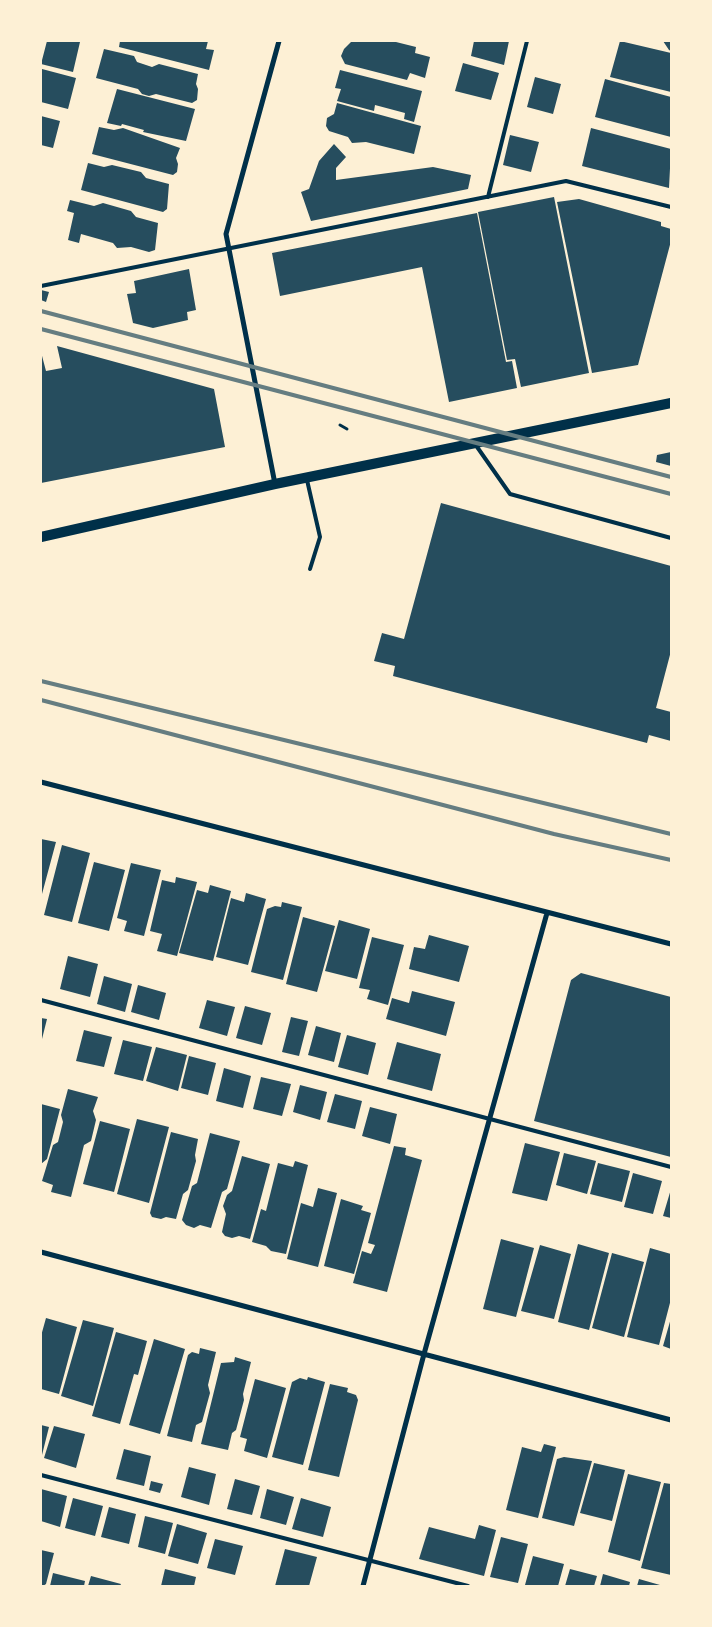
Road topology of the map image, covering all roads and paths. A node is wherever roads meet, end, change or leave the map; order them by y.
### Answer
1 (279, 41) edge
2 (527, 41) edge
3 (488, 197) junction
4 (671, 207) edge
5 (228, 249) junction
6 (41, 286) edge
7 (671, 403) edge
8 (340, 425) dead end
9 (346, 429) dead end
10 (474, 443) junction
11 (306, 477) junction
12 (275, 484) junction
13 (41, 536) edge
14 (671, 538) edge
15 (310, 570) dead end
16 (41, 782) edge
17 (547, 913) junction
18 (671, 944) edge
19 (41, 1000) edge
20 (489, 1119) junction
21 (671, 1167) edge
22 (41, 1252) edge
23 (424, 1354) junction
24 (671, 1420) edge
25 (41, 1475) edge
26 (370, 1560) junction
27 (363, 1586) edge
28 (468, 1586) edge

1 - 5 street
2 - 3 lane
3 - 4 lane
3 - 5 lane
5 - 6 lane
5 - 12 street
7 - 10 main road
8 - 9 path
10 - 11 main road
10 - 14 lane
11 - 12 main road
11 - 15 lane
12 - 13 main road
16 - 17 street
17 - 18 street
17 - 20 street
19 - 20 lane
20 - 21 lane
20 - 23 street
22 - 23 street
23 - 24 street
23 - 26 street
25 - 26 lane
26 - 27 street
26 - 28 lane

